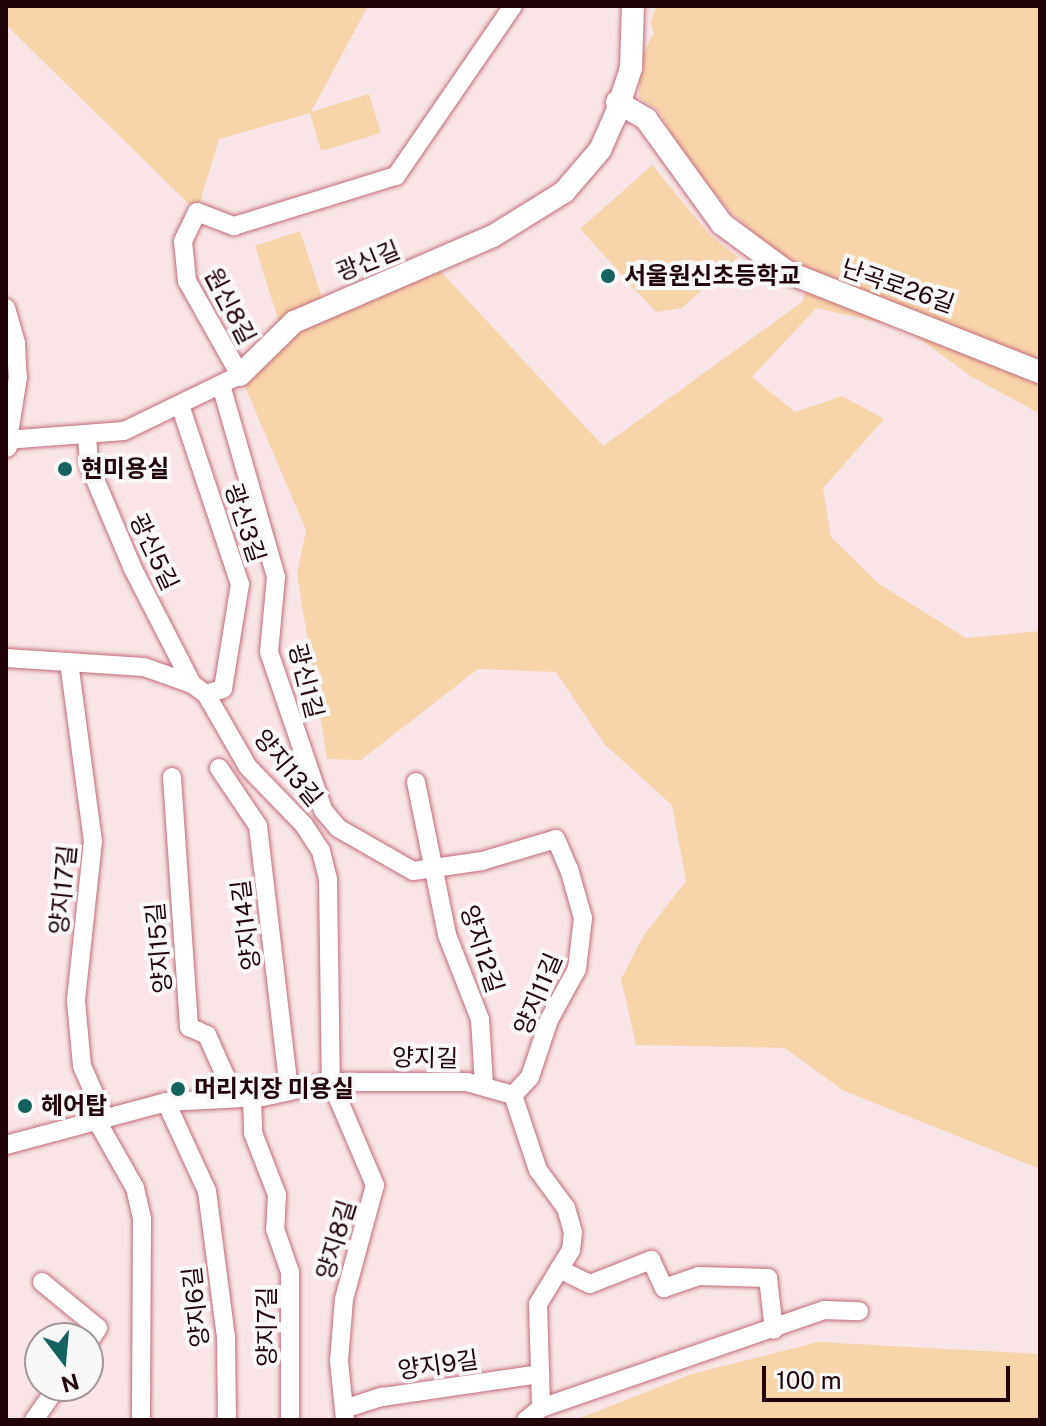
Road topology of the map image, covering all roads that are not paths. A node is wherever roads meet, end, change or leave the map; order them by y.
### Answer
1 (513, 6) edge
2 (633, 6) edge
3 (617, 102) junction
4 (6, 308) edge
5 (1040, 372) edge
6 (230, 380) junction
7 (180, 405) junction
8 (87, 436) junction
9 (7, 442) edge
10 (6, 658) edge
11 (69, 662) junction
12 (199, 689) junction
13 (219, 768) dead end
14 (172, 777) dead end
15 (416, 782) dead end
16 (435, 864) junction
17 (331, 1082) junction
18 (484, 1085) junction
19 (289, 1088) junction
20 (513, 1095) junction
21 (243, 1098) junction
22 (166, 1102) junction
23 (101, 1120) junction
24 (6, 1145) edge
25 (559, 1269) junction
26 (42, 1282) dead end
27 (859, 1311) dead end
28 (91, 1322) edge
29 (774, 1330) junction
30 (540, 1374) junction
31 (47, 1402) edge
32 (534, 1414) edge
33 (344, 1415) edge
34 (34, 1420) edge
35 (141, 1420) edge
36 (227, 1420) edge
37 (290, 1420) edge

1 - 6 street, 원신8길
2 - 3 street, 광신길
3 - 5 street, 난곡로26길
3 - 6 street, 광신길
4 - 9 street
6 - 7 street, 광신길
6 - 16 street, 광신1길
7 - 8 street, 광신길
7 - 12 street, 광신3길
8 - 9 street, 광신길
8 - 12 street, 광신5길
10 - 11 street
11 - 12 street
11 - 23 street, 양지17길
12 - 17 street, 양지13길
13 - 19 street, 양지14길
14 - 21 street, 양지15길
15 - 16 street, 양지12길
16 - 18 street, 양지12길
16 - 20 street, 양지11길
17 - 18 street, 양지길
17 - 19 street, 양지길
17 - 33 street, 양지8길
18 - 20 street, 양지길
19 - 21 street, 양지길
20 - 25 street
21 - 22 street, 양지길
21 - 37 street, 양지7길
22 - 23 street, 양지길
22 - 36 street, 양지6길
23 - 24 street, 양지길
23 - 35 street, 양지17길
25 - 29 street
25 - 30 street
26 - 28 street
27 - 29 street
29 - 32 street
30 - 32 street
30 - 33 street, 양지9길
31 - 34 street

